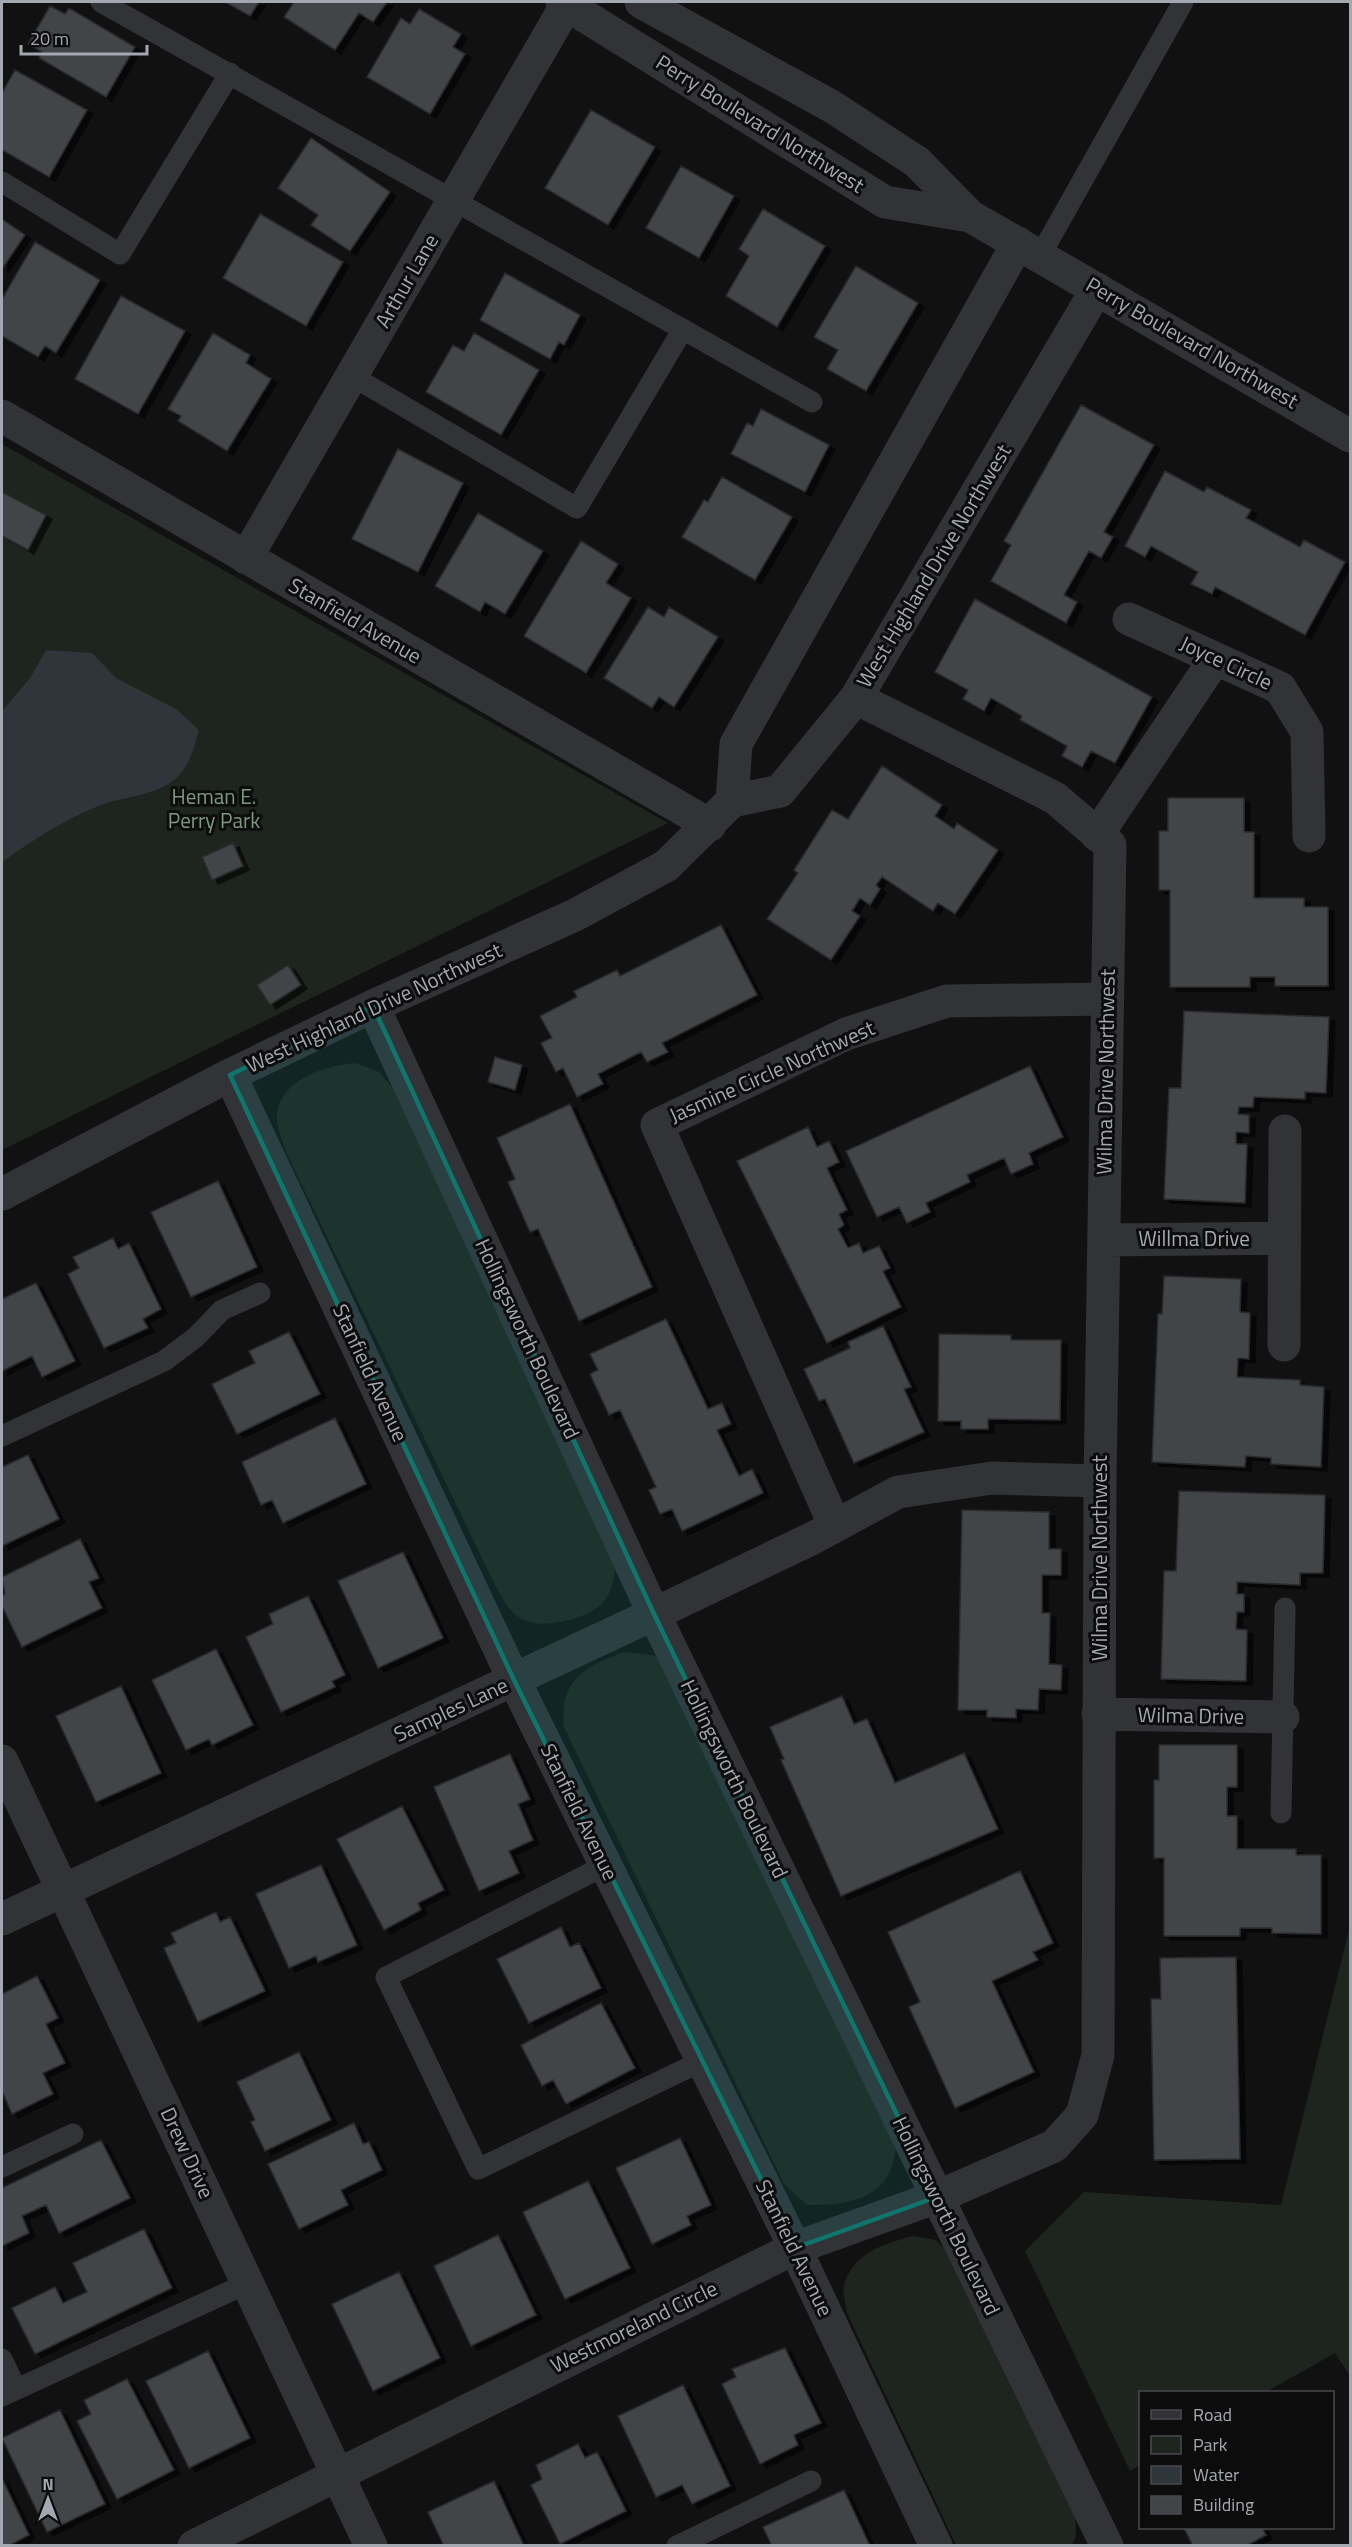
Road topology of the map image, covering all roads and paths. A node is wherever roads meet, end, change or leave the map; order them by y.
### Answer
1 (101, 2) edge
2 (641, 2) edge
3 (1183, 2) edge
4 (564, 3) edge
5 (230, 73) junction
6 (2, 182) edge
7 (454, 199) junction
8 (970, 216) junction
9 (1029, 250) junction
10 (1097, 289) junction
11 (684, 329) junction
12 (352, 376) junction
13 (812, 402) dead end
14 (2, 416) edge
15 (1350, 436) edge
16 (246, 558) junction
17 (1129, 619) dead end
18 (1215, 659) junction
19 (856, 698) junction
20 (732, 801) junction
21 (710, 825) junction
22 (1097, 835) junction
23 (1310, 836) dead end
24 (1107, 999) junction
25 (374, 1006) junction
26 (230, 1075) junction
27 (1285, 1131) dead end
28 (2, 1194) edge
29 (1284, 1239) junction
30 (1104, 1240) junction
31 (260, 1293) dead end
32 (1284, 1344) dead end
33 (2, 1436) edge
34 (1100, 1481) junction
35 (835, 1526) junction
36 (1285, 1608) dead end
37 (654, 1614) junction
38 (514, 1680) junction
39 (1098, 1714) junction
40 (1282, 1717) junction
41 (2, 1761) edge
42 (1281, 1814) dead end
43 (606, 1865) junction
44 (64, 1888) junction
45 (2, 1919) edge
46 (702, 2061) junction
47 (73, 2134) dead end
48 (2, 2166) edge
49 (937, 2198) junction
50 (795, 2248) junction
51 (248, 2283) junction
52 (2, 2359) edge
53 (9, 2392) edge
54 (337, 2473) junction
55 (811, 2481) dead end
56 (194, 2546) edge
57 (371, 2546) edge
58 (677, 2546) edge
59 (936, 2546) edge
60 (1107, 2546) edge

1 - 5 lane
2 - 8 street, Perry Boulevard Northwest
3 - 9 lane
4 - 7 street, Arthur Lane
4 - 8 street, Perry Boulevard Northwest
5 - 6 lane
5 - 7 lane
7 - 11 lane
7 - 12 street, Arthur Lane
8 - 9 street, Perry Boulevard Northwest
9 - 10 street, Perry Boulevard Northwest
9 - 20 street
10 - 15 street, Perry Boulevard Northwest
10 - 19 street, West Highland Drive Northwest
11 - 12 lane
11 - 13 lane
12 - 16 street, Arthur Lane
14 - 16 street, Stanfield Avenue
16 - 21 street, Stanfield Avenue
17 - 18 street, Joyce Circle
18 - 22 street
18 - 23 street, Joyce Circle
19 - 20 street, West Highland Drive Northwest
19 - 22 street, Wilma Drive Northwest
20 - 21 street, West Highland Drive Northwest
21 - 25 street, West Highland Drive Northwest
22 - 24 street, Wilma Drive Northwest
24 - 30 street, Wilma Drive Northwest
24 - 35 street, Jasmine Circle Northwest
25 - 26 street, West Highland Drive Northwest
25 - 37 street, Hollingsworth Boulevard
26 - 28 street, West Highland Drive Northwest
26 - 38 street, Stanfield Avenue
27 - 29 street
29 - 30 street, Willma Drive
29 - 32 street
30 - 34 street, Wilma Drive Northwest
31 - 33 lane
34 - 35 street, Samples Lane
34 - 39 street, Wilma Drive Northwest
35 - 37 street, Samples Lane
36 - 40 lane
37 - 38 street, Samples Lane
37 - 49 street, Hollingsworth Boulevard
38 - 43 street, Stanfield Avenue
38 - 44 street, Samples Lane
39 - 40 street, Wilma Drive
39 - 49 street, Wilma Drive Northwest
40 - 42 lane
41 - 44 street, Drew Drive
43 - 46 street, Stanfield Avenue
43 - 46 lane
44 - 45 street, Samples Lane
44 - 51 street, Drew Drive
46 - 50 street, Stanfield Avenue
47 - 48 lane
49 - 50 street, Westmoreland Circle
49 - 60 street, Hollingsworth Boulevard
50 - 54 street, Westmoreland Circle
50 - 59 street, Stanfield Avenue
51 - 53 lane
51 - 54 street, Drew Drive
52 - 53 lane
54 - 56 street, Westmoreland Circle
54 - 57 street, Drew Drive
55 - 58 lane

